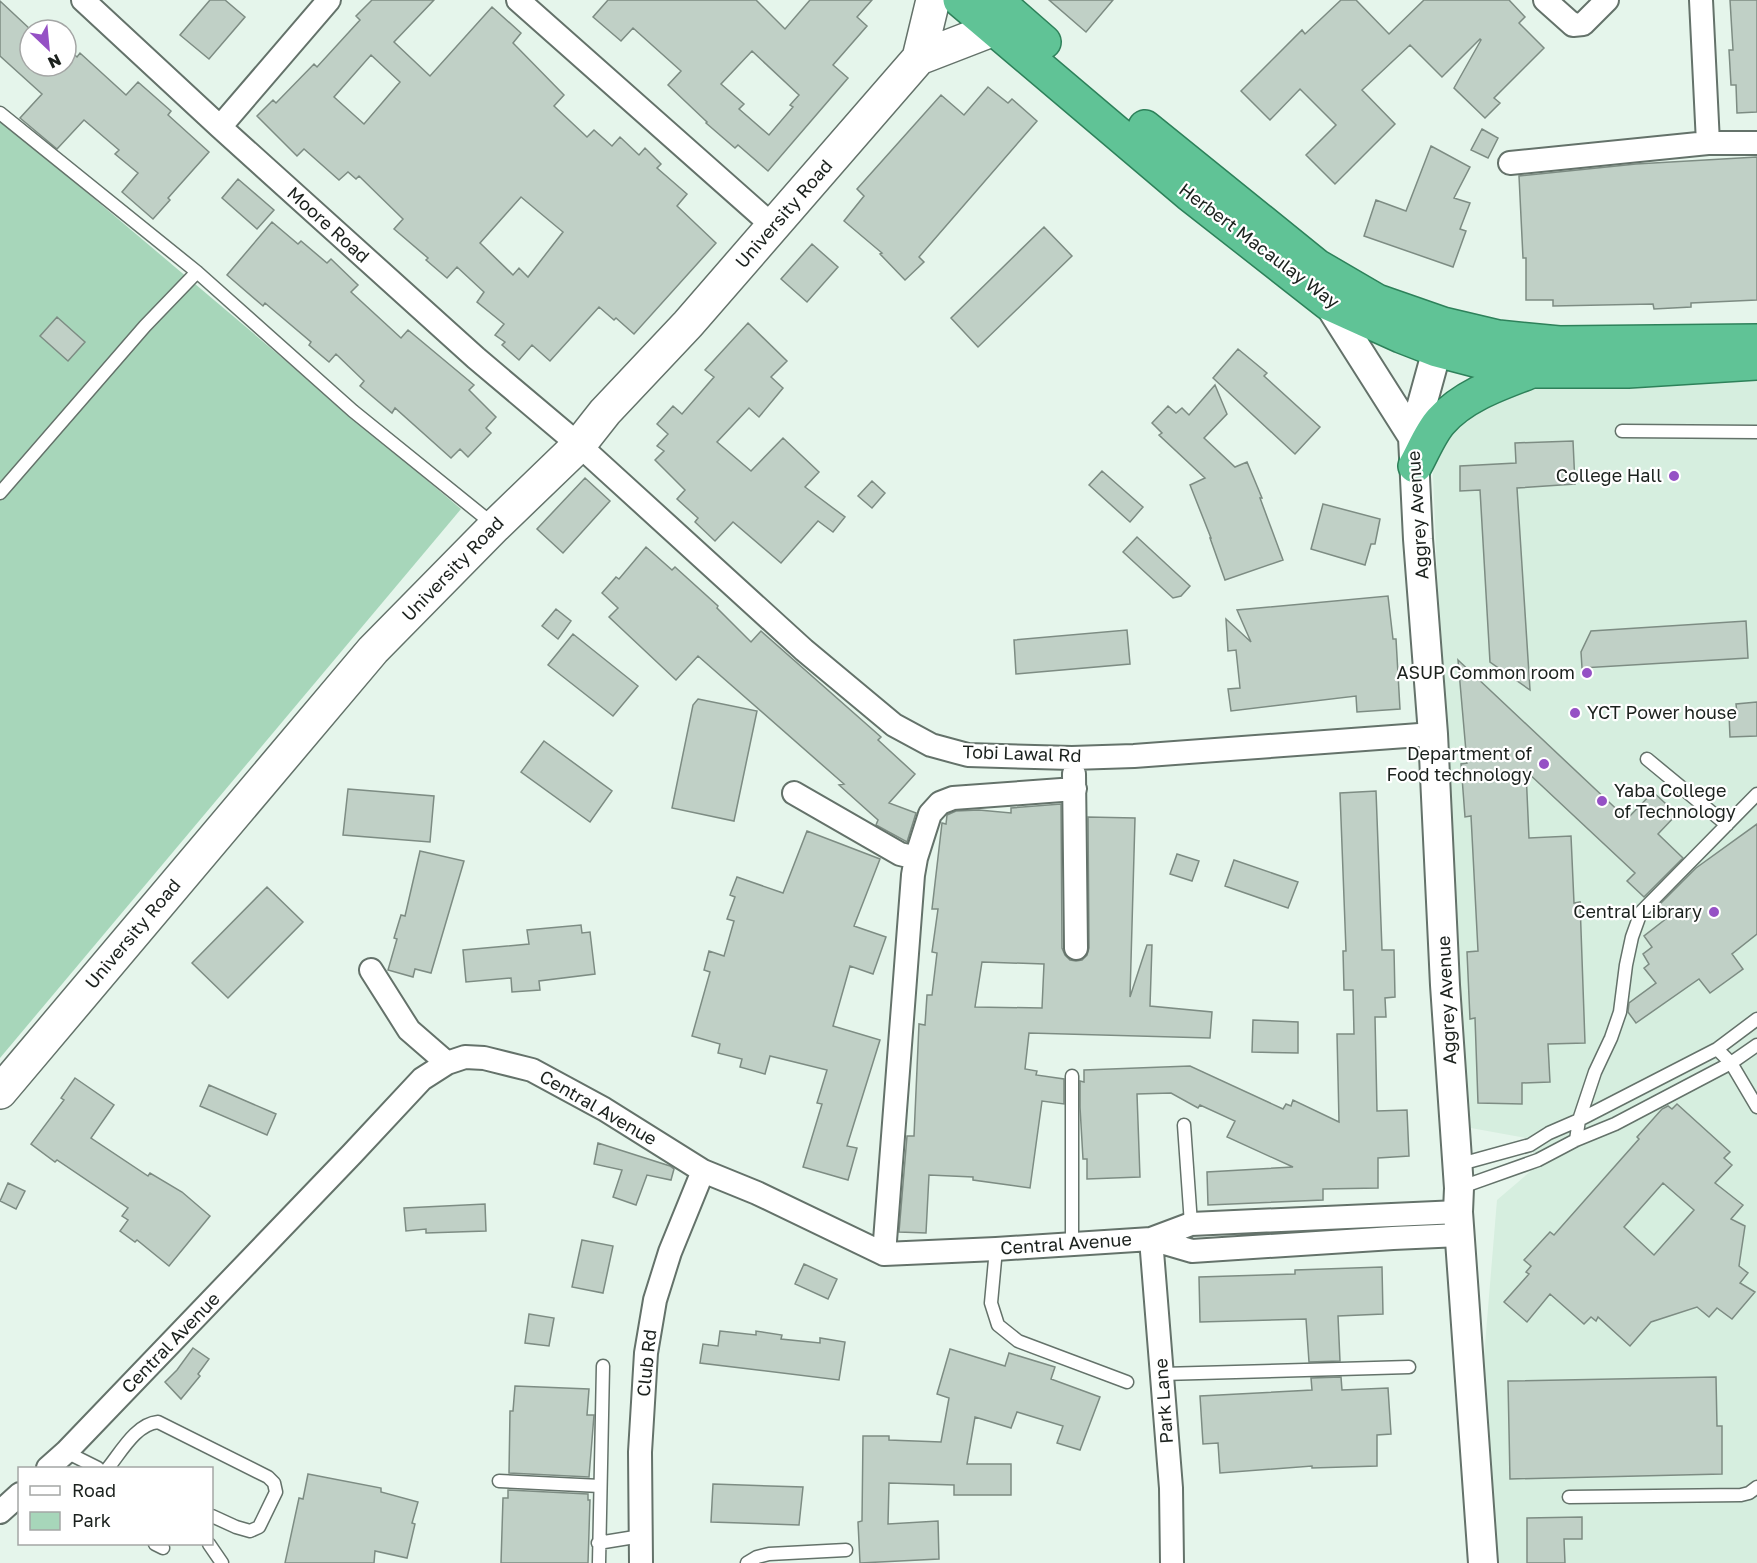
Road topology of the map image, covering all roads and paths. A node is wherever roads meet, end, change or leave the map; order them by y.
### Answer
1 (82, 0) edge
2 (329, 0) edge
3 (518, 0) edge
4 (933, 0) edge
5 (960, 0) edge
6 (1545, 0) edge
7 (1608, 0) edge
8 (1701, 0) edge
9 (995, 15) edge
10 (919, 58) junction
11 (0, 113) edge
12 (219, 127) junction
13 (1708, 143) junction
14 (1757, 143) edge
15 (1510, 163) dead end
16 (774, 226) junction
17 (197, 272) junction
18 (1328, 303) junction
19 (1757, 341) edge
20 (1437, 350) junction
21 (1757, 363) edge
22 (1534, 371) junction
23 (1622, 431) dead end
24 (1757, 432) edge
25 (579, 445) junction
26 (1414, 452) junction
27 (0, 493) edge
28 (495, 526) junction
29 (1433, 734) junction
30 (1072, 758) junction
31 (1647, 759) dead end
32 (1075, 789) junction
33 (794, 793) dead end
34 (1757, 794) edge
35 (1726, 825) junction
36 (916, 858) junction
37 (1076, 948) dead end
38 (371, 970) dead end
39 (1757, 1018) edge
40 (1757, 1045) edge
41 (1717, 1049) junction
42 (447, 1063) junction
43 (1731, 1063) junction
44 (1072, 1076) dead end
45 (0, 1092) edge
46 (1757, 1107) edge
47 (1580, 1120) junction
48 (1184, 1125) dead end
49 (1576, 1140) junction
50 (703, 1171) junction
51 (1459, 1200) junction
52 (1371, 1216) junction
53 (1191, 1224) junction
54 (1151, 1239) junction
55 (1372, 1240) junction
56 (1072, 1245) junction
57 (996, 1249) junction
58 (885, 1254) junction
59 (603, 1366) dead end
60 (1409, 1367) dead end
61 (1162, 1374) junction
62 (1127, 1382) dead end
63 (66, 1452) junction
64 (49, 1467) edge
65 (96, 1467) edge
66 (109, 1467) edge
67 (499, 1481) dead end
68 (600, 1486) junction
69 (1757, 1487) edge
70 (18, 1496) edge
71 (1569, 1497) dead end
72 (0, 1512) edge
73 (213, 1516) edge
74 (641, 1536) junction
75 (598, 1543) junction
76 (209, 1545) edge
77 (846, 1550) dead end
78 (222, 1563) edge
79 (598, 1563) edge
80 (641, 1563) edge
81 (747, 1563) edge
82 (1172, 1563) edge
83 (1483, 1563) edge

1 - 12 street, Moore Road
2 - 12 street
3 - 16 street
4 - 10 main road
5 - 9 highway, Herbert Macaulay Way
6 - 7 street
8 - 13 street
9 - 10 main road
9 - 18 highway, Herbert Macaulay Way
9 - 19 highway, Herbert Macaulay Way
10 - 16 main road, University Road
11 - 17 lane
12 - 25 street, Moore Road
13 - 14 street
13 - 15 street
16 - 25 main road, University Road
17 - 27 lane
17 - 28 lane
18 - 20 highway, Herbert Macaulay Way
18 - 26 street
20 - 22 highway, Herbert Macaulay Way
20 - 26 street
21 - 22 highway, Herbert Macaulay Way
22 - 26 highway
23 - 24 lane
25 - 28 main road, University Road
25 - 30 street, Tobi Lawal Rd
26 - 29 street, Aggrey Avenue
28 - 45 main road, University Road
29 - 30 street, Tobi Lawal Rd
29 - 51 street, Aggrey Avenue
30 - 32 street
31 - 35 lane
32 - 36 street
32 - 37 street
33 - 36 street
34 - 35 lane
35 - 47 lane
36 - 58 street
38 - 42 street
39 - 41 lane
40 - 43 lane
41 - 43 lane
41 - 47 lane
42 - 50 street, Central Avenue
42 - 63 street, Central Avenue
43 - 46 lane
43 - 49 lane
44 - 56 lane
47 - 49 lane
47 - 51 lane
48 - 53 lane
49 - 51 lane
50 - 58 street, Central Avenue
50 - 74 street, Club Rd
51 - 52 street, Central Avenue
51 - 55 street, Central Avenue
51 - 83 street, Aggrey Avenue
52 - 53 street, Central Avenue
52 - 55 street
53 - 54 street, Central Avenue
54 - 55 street, Central Avenue
54 - 56 street, Central Avenue
54 - 61 street, Park Lane
56 - 57 street, Central Avenue
57 - 58 street, Central Avenue
57 - 62 lane
59 - 68 lane
60 - 61 lane
61 - 82 street, Park Lane
63 - 64 street, Central Avenue
63 - 65 lane
66 - 73 lane
67 - 68 lane
68 - 75 lane
69 - 71 lane
70 - 72 street
74 - 75 lane
74 - 80 street, Club Rd
75 - 79 lane
76 - 78 lane
77 - 81 lane

